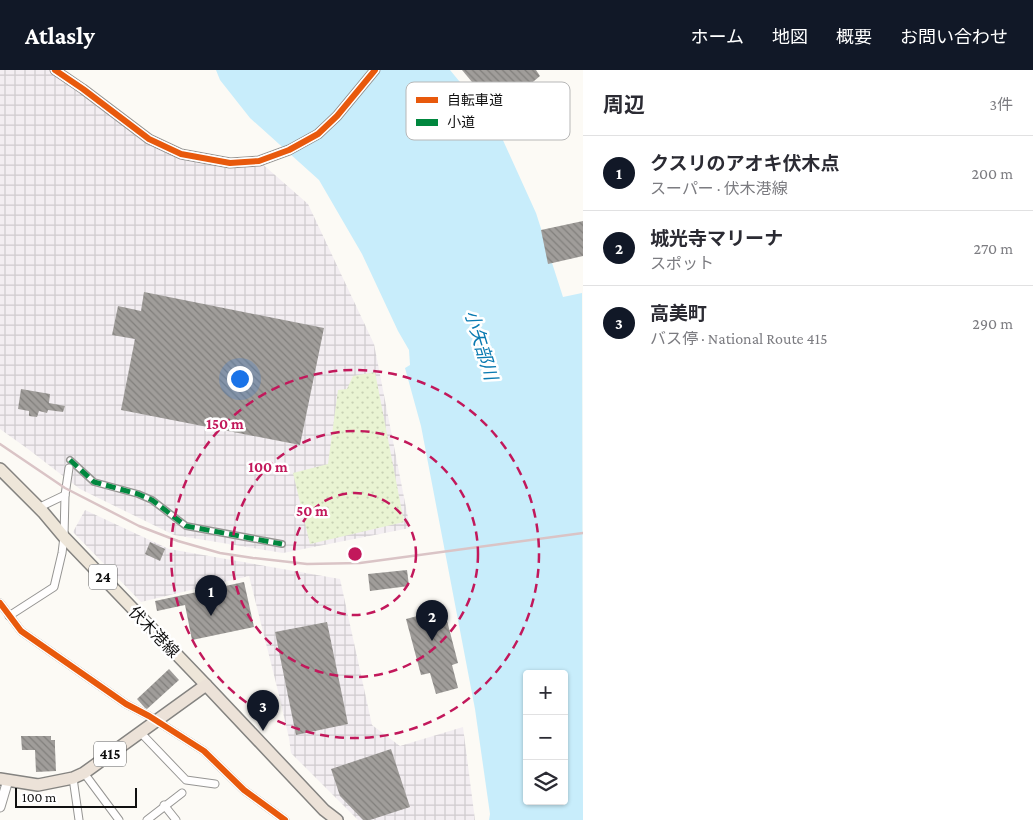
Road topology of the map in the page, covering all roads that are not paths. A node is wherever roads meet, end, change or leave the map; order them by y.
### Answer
1 (55, 70) edge
2 (375, 70) edge
3 (70, 460) dead end
4 (69, 468) dead end
5 (0, 469) edge
6 (65, 494) junction
7 (38, 508) junction
8 (64, 537) junction
9 (282, 544) dead end
10 (0, 603) edge
11 (9, 616) junction
12 (206, 685) junction
13 (156, 721) junction
14 (140, 732) junction
15 (84, 773) junction
16 (73, 778) junction
17 (4, 780) edge
18 (215, 784) dead end
19 (182, 793) dead end
20 (164, 805) junction
21 (0, 807) edge
22 (326, 817) edge
23 (80, 820) edge
24 (119, 820) edge
25 (147, 820) edge
26 (176, 820) edge
27 (285, 820) edge
28 (337, 820) edge

1 - 2 street
3 - 9 street
4 - 6 street
5 - 7 main road, 伏木港線 / 24
6 - 7 street
6 - 8 street
7 - 8 main road, 伏木港線 / 24
8 - 11 street
8 - 12 main road, 伏木港線 / 24
10 - 11 street
11 - 13 street
12 - 13 highway, 415
12 - 22 highway
13 - 14 highway, 415
13 - 27 street
14 - 15 highway, 415
14 - 18 street
15 - 16 highway, 415
15 - 24 street
16 - 17 highway, 415
16 - 23 street
17 - 21 street
19 - 20 street
20 - 25 street
20 - 26 street
22 - 28 highway

